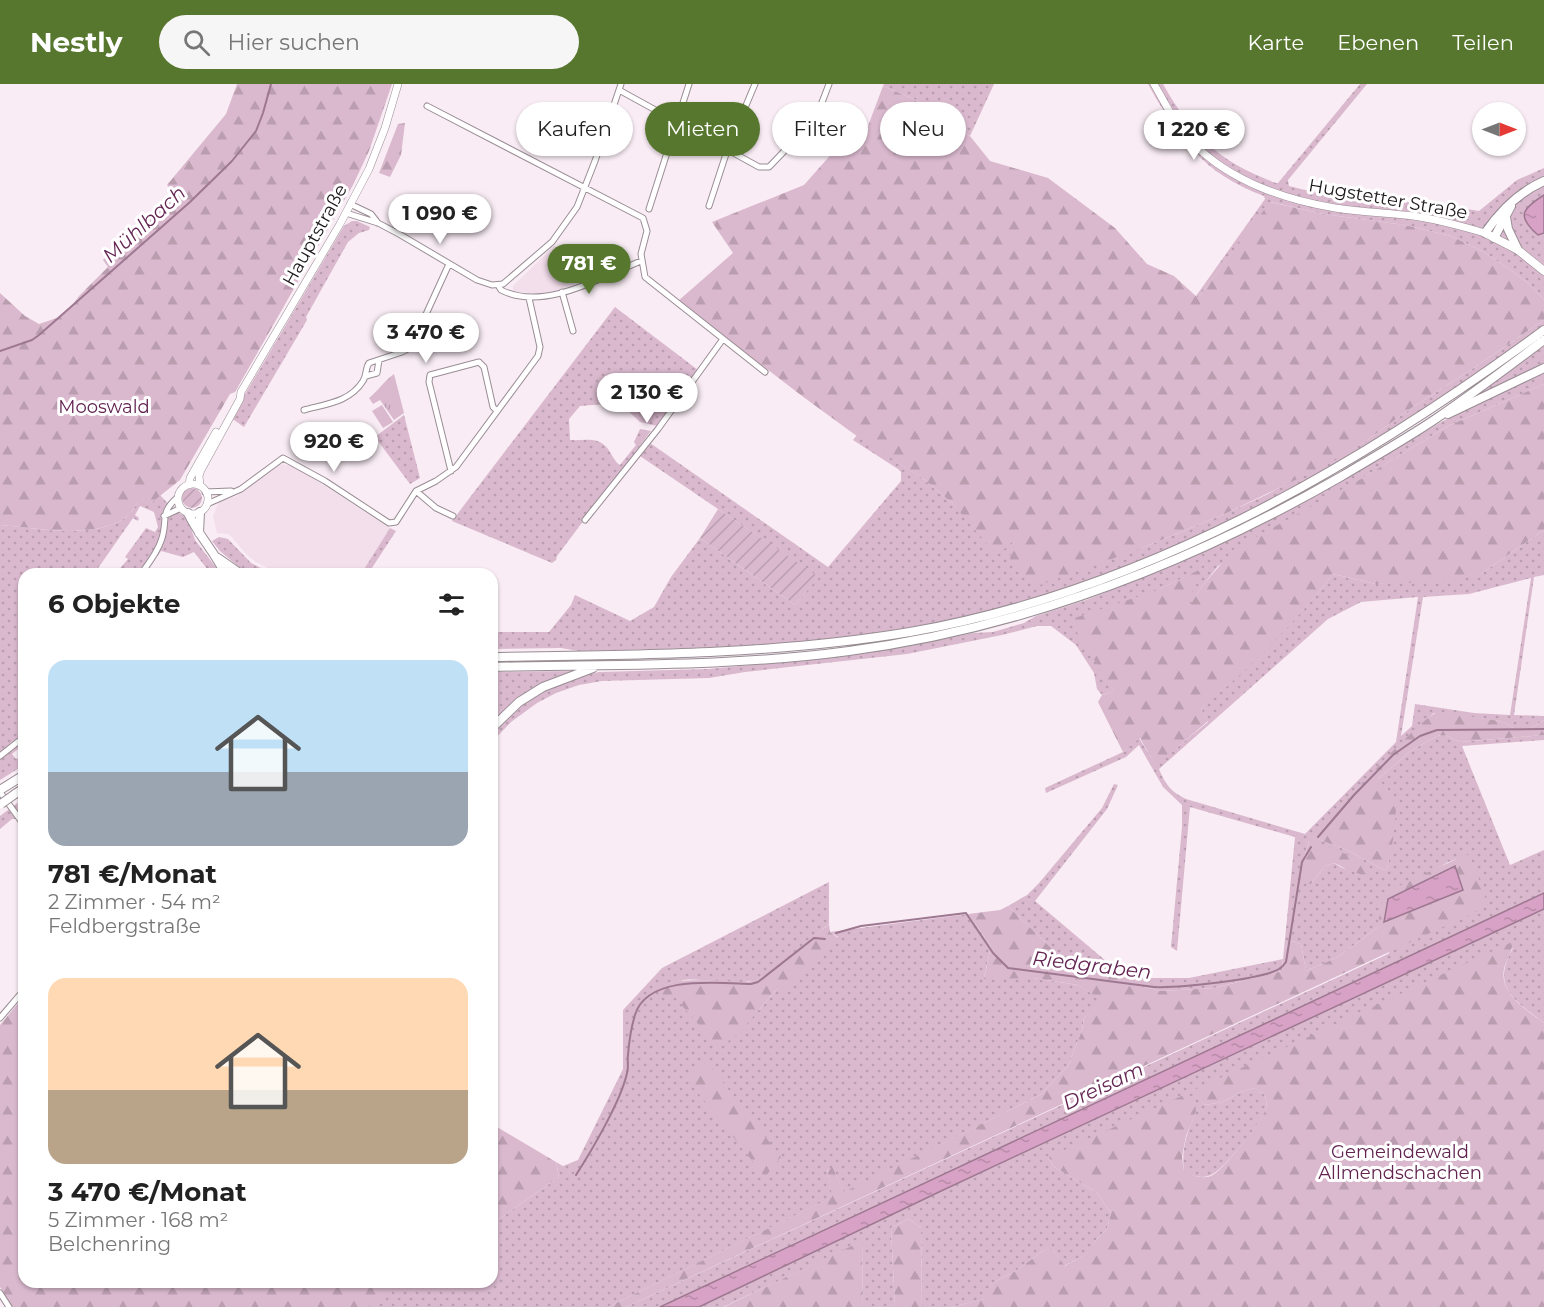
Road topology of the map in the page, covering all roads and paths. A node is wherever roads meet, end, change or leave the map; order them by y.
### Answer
1 (398, 84) edge
2 (689, 84) edge
3 (755, 84) edge
4 (829, 84) edge
5 (1154, 84) edge
6 (620, 87) edge
7 (645, 102) edge
8 (683, 102) edge
9 (747, 102) edge
10 (427, 106) dead end
11 (666, 156) edge
12 (725, 156) edge
13 (741, 156) edge
14 (1544, 181) edge
15 (586, 187) junction
16 (1513, 202) junction
17 (351, 204) junction
18 (709, 206) dead end
19 (649, 209) dead end
20 (346, 213) junction
21 (1506, 217) junction
22 (378, 223) junction
23 (1485, 233) junction
24 (1494, 238) junction
25 (1518, 250) junction
26 (641, 261) junction
27 (449, 264) junction
28 (1544, 271) edge
29 (498, 285) junction
30 (562, 292) junction
31 (529, 297) junction
32 (1544, 330) edge
33 (573, 331) dead end
34 (723, 339) junction
35 (1544, 340) edge
36 (379, 360) junction
37 (1544, 368) edge
38 (765, 372) dead end
39 (366, 376) junction
40 (242, 392) junction
41 (304, 410) dead end
42 (497, 411) junction
43 (1434, 420) junction
44 (451, 471) junction
45 (189, 485) junction
46 (202, 489) junction
47 (236, 491) junction
48 (416, 491) junction
49 (178, 497) junction
50 (207, 504) junction
51 (184, 510) junction
52 (200, 512) junction
53 (164, 516) junction
54 (453, 516) dead end
55 (585, 520) dead end
56 (199, 534) junction
57 (218, 558) junction
58 (145, 568) edge
59 (222, 568) edge
60 (232, 568) edge
61 (498, 657) edge
62 (599, 666) junction
63 (498, 667) edge
64 (498, 722) edge
65 (18, 742) edge
66 (0, 756) edge
67 (18, 779) edge
68 (0, 791) edge
69 (18, 792) edge
70 (0, 804) edge
71 (18, 816) edge
72 (18, 997) edge
73 (0, 1018) edge
74 (0, 1293) edge
75 (9, 1307) edge

1 - 17 street, Hauptstraße
2 - 8 street
3 - 9 street
4 - 13 street
5 - 23 street, Hugstetter Straße
6 - 7 street
6 - 15 street
10 - 15 street
11 - 19 street
12 - 18 street
14 - 16 highway
15 - 26 street
15 - 29 street
16 - 21 highway
16 - 23 highway
17 - 20 street, Hauptstraße
17 - 22 street
20 - 22 street
20 - 40 street, Hauptstraße
21 - 24 highway
21 - 25 highway
22 - 27 street
23 - 24 main road, Hugstetter Straße
24 - 25 main road, Hugstetter Straße
25 - 28 main road, Hugstetter Straße
26 - 30 street
26 - 34 street
27 - 29 street
27 - 36 street
29 - 31 street
30 - 31 street
30 - 33 street
31 - 42 street
32 - 61 highway
34 - 38 street
34 - 55 street
35 - 43 highway
36 - 39 street
36 - 39 street
37 - 43 highway
39 - 41 street
40 - 45 street, Hauptstraße
40 - 46 street, Hauptstraße
42 - 44 street
42 - 44 street
43 - 62 highway
44 - 48 street
45 - 46 street
45 - 49 street, Hauptstraße
46 - 47 street
46 - 50 street, Hauptstraße
47 - 48 street
47 - 50 street
48 - 54 street
49 - 51 street
49 - 53 street
50 - 52 street
51 - 52 street
51 - 53 street
51 - 56 highway
52 - 56 highway
53 - 58 street
56 - 57 highway
57 - 59 highway
57 - 60 highway
62 - 63 highway
62 - 64 highway
65 - 66 street
67 - 68 highway
68 - 71 street
69 - 70 highway, bridge
72 - 73 street
74 - 75 street

